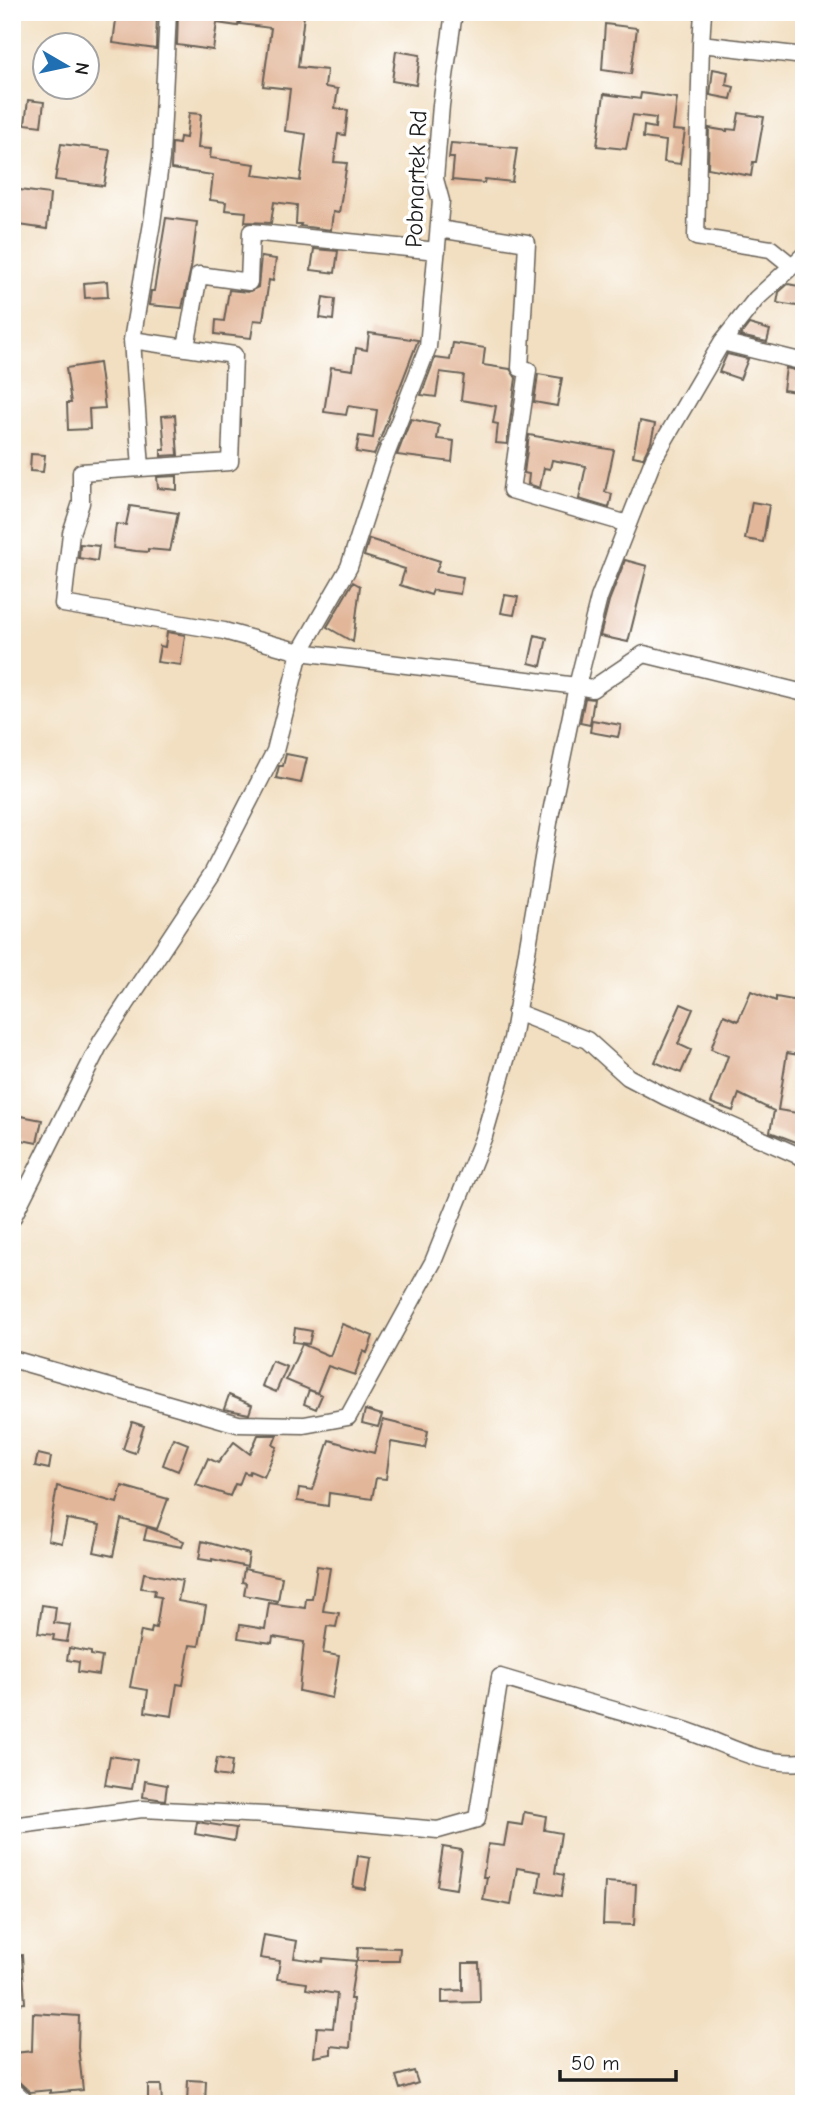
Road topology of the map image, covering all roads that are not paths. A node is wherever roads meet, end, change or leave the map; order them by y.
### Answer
1 (168, 12) edge
2 (454, 12) edge
3 (703, 12) edge
4 (701, 44) junction
5 (804, 56) edge
6 (439, 229) junction
7 (437, 250) junction
8 (798, 260) edge
9 (132, 340) junction
10 (722, 342) junction
11 (186, 347) junction
12 (804, 362) edge
13 (141, 468) junction
14 (628, 524) junction
15 (300, 652) junction
16 (577, 686) junction
17 (804, 693) edge
18 (516, 1012) junction
19 (804, 1157) edge
20 (12, 1219) edge
21 (12, 1359) edge
22 (804, 1762) edge
23 (12, 1826) edge
24 (12, 2089) edge
25 (28, 2104) edge

1 - 9 street
2 - 6 street, Pobnartek Rd
3 - 4 street
4 - 5 street
4 - 8 street
6 - 7 street, Pobnartek Rd
6 - 14 street
7 - 11 street
7 - 15 street, Pobnartek Rd
8 - 10 street
9 - 11 street
9 - 13 street
10 - 12 street
10 - 14 street
11 - 13 street
13 - 15 street
14 - 16 street
15 - 16 street
15 - 20 street, Pobnartek Rd
16 - 17 street
16 - 18 street
18 - 19 street
18 - 21 street
22 - 23 street
24 - 25 street

